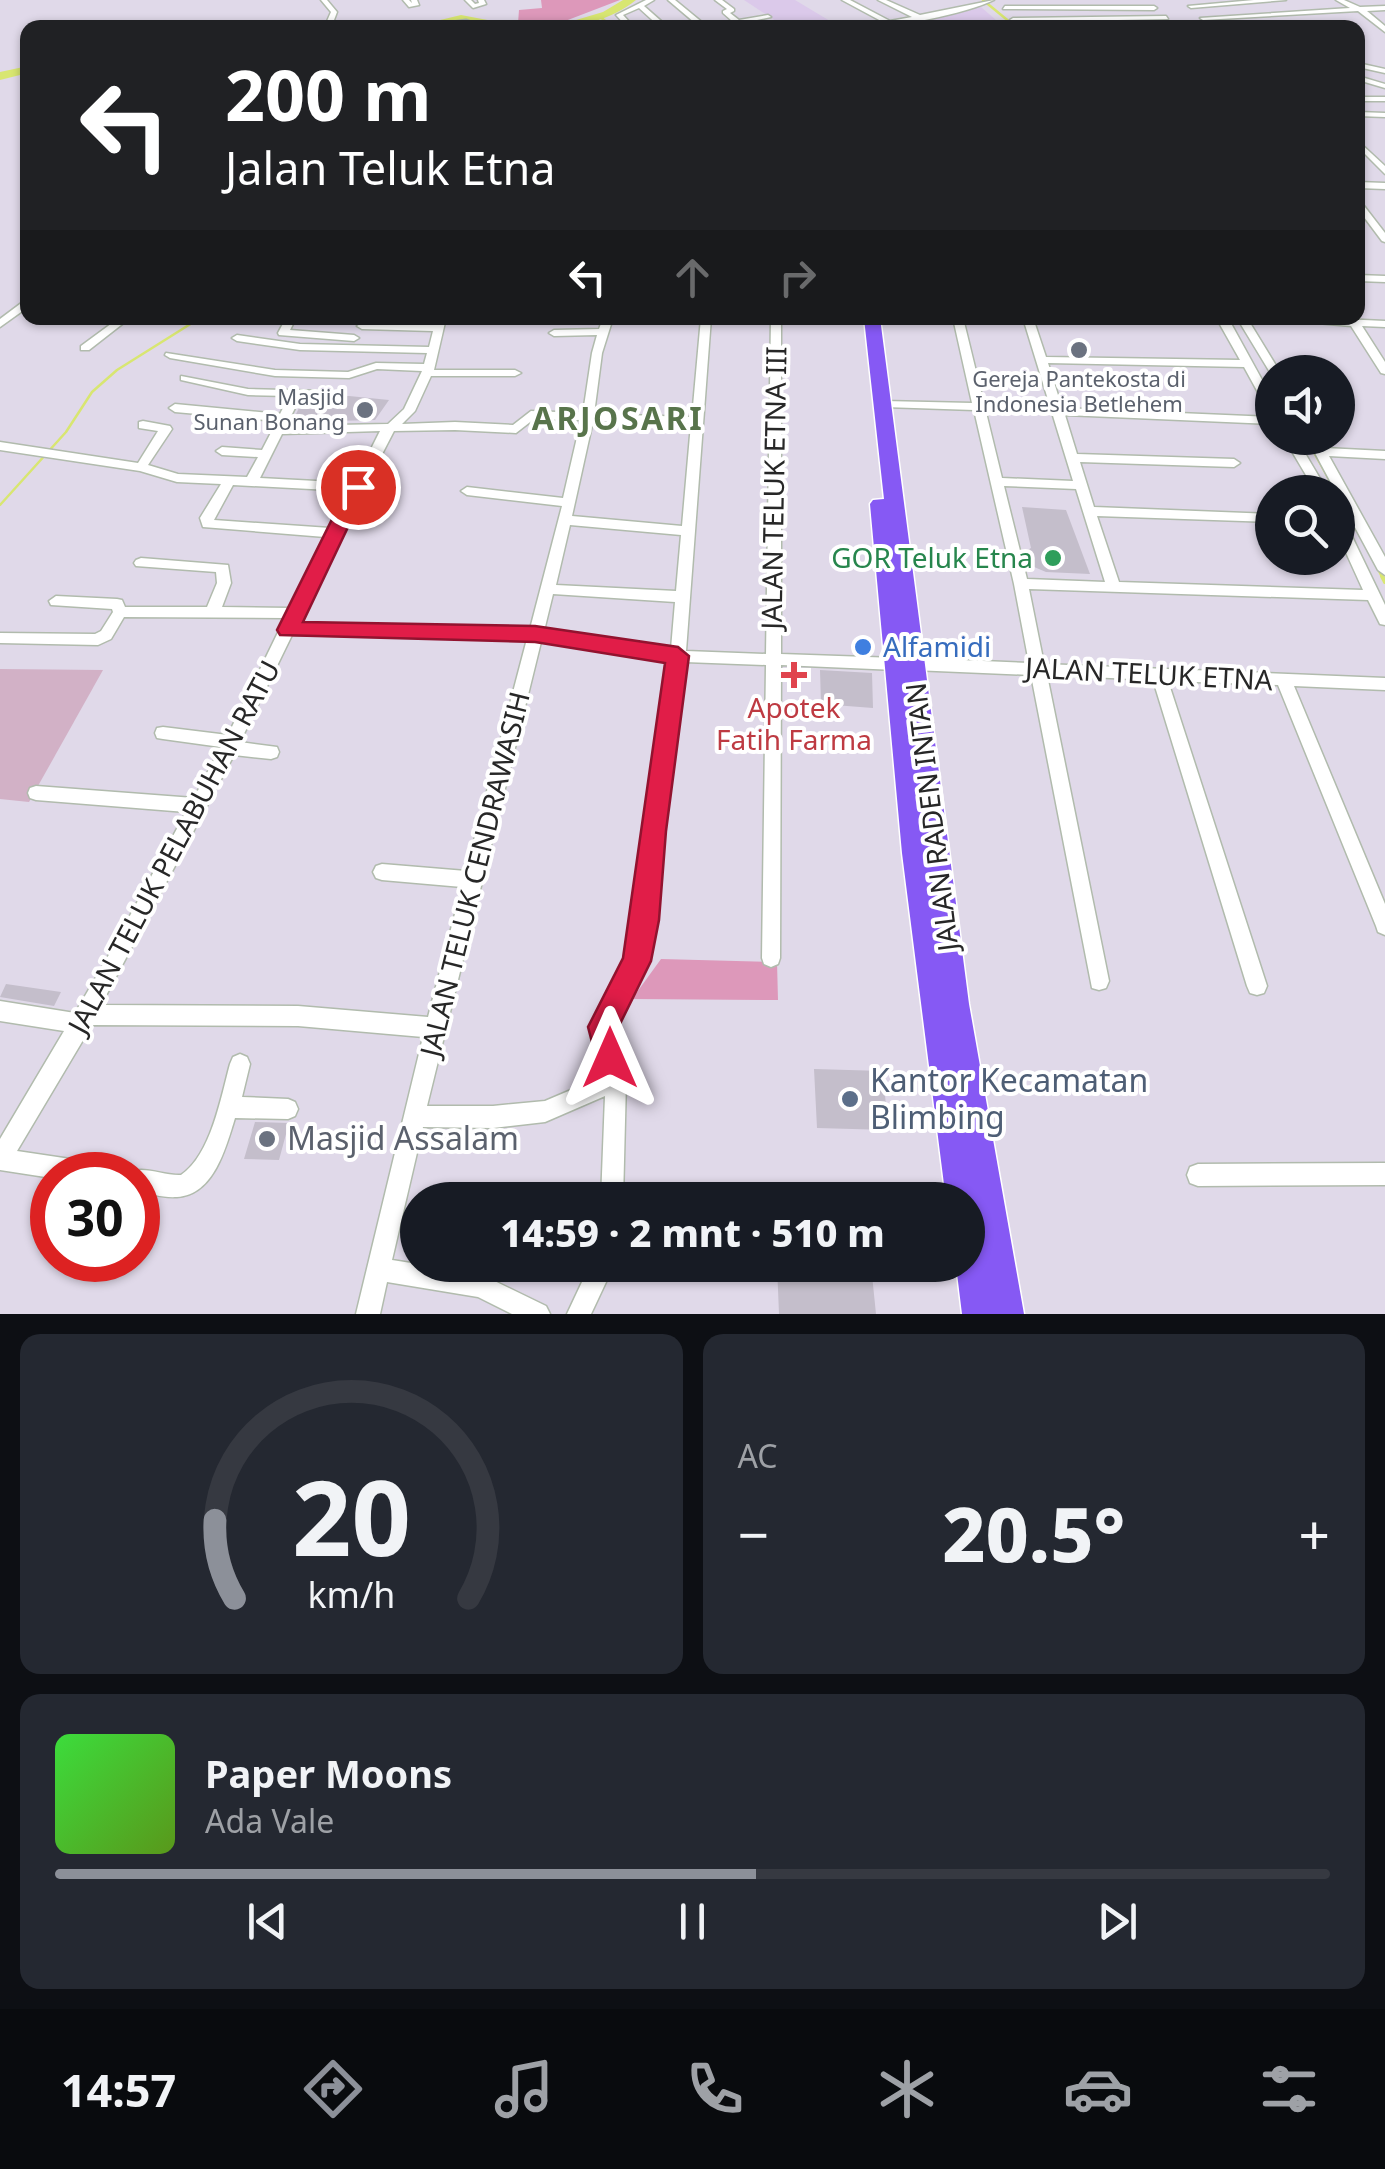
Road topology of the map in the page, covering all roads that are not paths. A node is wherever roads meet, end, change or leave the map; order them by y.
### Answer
1 (468, 0) edge
2 (481, 0) edge
3 (651, 0) edge
4 (673, 0) edge
5 (718, 0) edge
6 (845, 0) edge
7 (881, 0) edge
8 (1012, 0) edge
9 (1148, 0) edge
10 (1261, 0) edge
11 (1284, 0) edge
12 (1339, 0) edge
13 (1349, 0) edge
14 (987, 1) edge
15 (1187, 3) edge
16 (1235, 4) junction
17 (640, 6) junction
18 (1005, 8) junction
19 (1019, 8) junction
20 (1154, 8) junction
21 (1385, 8) edge
22 (1365, 10) junction
23 (768, 17) dead end
24 (1315, 17) junction
25 (918, 18) junction
26 (1166, 18) joint
27 (1203, 18) joint
28 (1247, 18) junction
29 (1052, 19) joint
30 (1283, 19) joint
31 (624, 20) edge
32 (657, 20) edge
33 (697, 20) edge
34 (735, 20) edge
35 (750, 20) edge
36 (883, 20) edge
37 (906, 20) edge
38 (1013, 20) joint
39 (1087, 20) joint
40 (1118, 20) edge
41 (1157, 20) edge
42 (1385, 21) edge
43 (1385, 30) edge
44 (1365, 150) edge
45 (1385, 171) edge
46 (1365, 213) edge
47 (1365, 224) edge
48 (1373, 224) junction
49 (1385, 239) edge
50 (20, 308) edge
51 (0, 324) edge
52 (115, 325) edge
53 (288, 325) edge
54 (362, 325) edge
55 (440, 325) edge
56 (606, 325) edge
57 (705, 325) edge
58 (776, 325) edge
59 (861, 325) edge
60 (873, 325) edge
61 (960, 325) edge
62 (1030, 325) edge
63 (1226, 325) edge
64 (1246, 325) edge
65 (1356, 325) edge
66 (269, 332) dead end
67 (554, 333) dead end
68 (283, 334) junction
69 (236, 338) dead end
70 (352, 343) junction
71 (85, 348) dead end
72 (434, 350) junction
73 (170, 355) dead end
74 (1265, 355) edge
75 (1041, 360) junction
76 (1249, 364) junction
77 (428, 371) junction
78 (1385, 371) edge
79 (514, 373) dead end
80 (1255, 375) edge
81 (185, 378) dead end
82 (296, 394) junction
83 (321, 394) dead end
84 (884, 404) junction
85 (980, 407) junction
86 (175, 408) dead end
87 (1058, 411) junction
88 (588, 417) junction
89 (1255, 419) edge
90 (698, 420) junction
91 (281, 424) junction
92 (143, 425) dead end
93 (388, 430) junction
94 (0, 446) edge
95 (222, 451) dead end
96 (266, 454) junction
97 (1355, 454) edge
98 (1323, 455) edge
99 (1385, 455) edge
100 (1072, 458) junction
101 (1234, 463) dead end
102 (141, 467) junction
103 (229, 481) junction
104 (252, 482) junction
105 (997, 482) junction
106 (1080, 485) junction
107 (358, 487) junction
108 (467, 491) dead end
109 (568, 503) junction
110 (1089, 511) junction
111 (1255, 517) edge
112 (564, 520) junction
113 (686, 531) junction
114 (333, 533) junction
115 (1355, 557) edge
116 (141, 563) dead end
117 (1385, 570) edge
118 (1020, 584) junction
119 (1113, 586) junction
120 (546, 589) junction
121 (1373, 595) junction
122 (684, 596) junction
123 (56, 602) dead end
124 (213, 611) junction
125 (120, 612) junction
126 (1385, 620) edge
127 (292, 621) junction
128 (535, 634) junction
129 (0, 638) edge
130 (678, 656) junction
131 (772, 658) junction
132 (904, 664) junction
133 (1038, 669) junction
134 (1159, 675) junction
135 (1284, 681) junction
136 (1385, 684) edge
137 (163, 733) dead end
138 (230, 745) junction
139 (271, 752) dead end
140 (36, 794) dead end
141 (197, 806) junction
142 (382, 872) dead end
143 (474, 880) junction
144 (1385, 926) edge
145 (771, 958) dead end
146 (1099, 980) dead end
147 (1257, 986) dead end
148 (0, 1011) edge
149 (85, 1020) junction
150 (436, 1028) junction
151 (240, 1064) dead end
152 (616, 1081) junction
153 (228, 1107) junction
154 (288, 1109) dead end
155 (415, 1116) junction
156 (0, 1159) edge
157 (30, 1164) edge
158 (1385, 1174) edge
159 (1198, 1175) dead end
160 (613, 1182) edge
161 (961, 1182) edge
162 (160, 1184) edge
163 (378, 1269) junction
164 (594, 1282) edge
165 (975, 1282) edge
166 (368, 1314) edge
167 (538, 1314) edge
168 (580, 1314) edge
169 (980, 1314) edge
170 (1006, 1314) edge

1 - 2 street
3 - 17 street
4 - 33 street
5 - 34 street
6 - 36 street
7 - 25 street
8 - 19 street
9 - 20 street
10 - 16 street
11 - 16 street
12 - 22 street
13 - 22 street
14 - 18 street
14 - 25 street
15 - 16 street
15 - 27 street
17 - 31 street
17 - 32 street
18 - 19 street
18 - 38 street
19 - 20 street
20 - 26 street
21 - 22 street
22 - 24 street
22 - 42 street
22 - 43 street
23 - 35 street
24 - 28 street
24 - 30 street
25 - 37 street
26 - 41 street
27 - 28 street
28 - 30 street
29 - 38 street
29 - 39 street
39 - 40 street
44 - 45 street
46 - 48 street
47 - 48 street
48 - 49 street
50 - 51 street
52 - 71 street
53 - 68 street
54 - 70 street
55 - 72 street, JALAN TELUK PELABUHAN RATU
56 - 67 street
56 - 88 street, JALAN TELUK CENDRAWASIH
57 - 90 street
58 - 131 street, JALAN TELUK ETNA III
59 - 132 highway, JALAN RADEN INTAN
60 - 84 highway, JALAN RADEN INTAN
61 - 85 street
62 - 75 street
63 - 76 street
64 - 74 street
65 - 78 street
66 - 68 street
68 - 70 street
69 - 70 street
70 - 72 street
72 - 77 street, JALAN TELUK PELABUHAN RATU
73 - 77 street
75 - 76 street
75 - 87 street
76 - 80 street
77 - 79 street
77 - 93 street, JALAN TELUK PELABUHAN RATU
81 - 82 street
82 - 83 street
82 - 91 street
84 - 85 street
84 - 132 highway, JALAN RADEN INTAN
85 - 105 street
86 - 91 street
87 - 89 street
87 - 100 street
88 - 90 street
88 - 93 street
88 - 109 street, JALAN TELUK CENDRAWASIH
90 - 113 street
91 - 93 street
91 - 96 street
92 - 102 street
93 - 107 street, JALAN TELUK PELABUHAN RATU
94 - 102 street
95 - 96 street
96 - 104 street
97 - 99 street
98 - 117 street
100 - 101 street
100 - 106 street
102 - 103 street
103 - 104 street
103 - 114 street
104 - 107 street
105 - 106 street
105 - 118 street
106 - 110 street
107 - 114 street, JALAN TELUK PELABUHAN RATU
108 - 109 street
109 - 112 street, JALAN TELUK CENDRAWASIH
110 - 111 street
110 - 119 street
112 - 113 street
112 - 120 street, JALAN TELUK CENDRAWASIH
113 - 122 street
114 - 127 street, JALAN TELUK PELABUHAN RATU
115 - 121 street
116 - 124 street
118 - 119 street
118 - 133 street
119 - 121 street
120 - 122 street
120 - 128 street, JALAN TELUK CENDRAWASIH
121 - 126 street
122 - 130 street
123 - 125 street, JALAN TELUK ETNA
124 - 125 street, JALAN TELUK ETNA
124 - 127 street, JALAN TELUK ETNA
125 - 129 street
127 - 128 street, JALAN TELUK ETNA
127 - 138 street, JALAN TELUK PELABUHAN RATU
128 - 130 street, JALAN TELUK ETNA
128 - 143 street, JALAN TELUK CENDRAWASIH
130 - 131 street, JALAN TELUK ETNA
130 - 152 street
131 - 132 street, JALAN TELUK ETNA
131 - 145 street, JALAN TELUK ETNA III
132 - 133 street, JALAN TELUK ETNA
132 - 161 highway, JALAN RADEN INTAN
132 - 170 highway, JALAN RADEN INTAN
133 - 134 street, JALAN TELUK ETNA
133 - 146 street
134 - 135 street, JALAN TELUK ETNA
134 - 147 street
135 - 136 street, JALAN TELUK ETNA
135 - 144 street
137 - 138 street
138 - 139 street
138 - 141 street, JALAN TELUK PELABUHAN RATU
140 - 141 street
141 - 149 street, JALAN TELUK PELABUHAN RATU
142 - 143 street
143 - 150 street, JALAN TELUK CENDRAWASIH
148 - 149 street
149 - 150 street
149 - 156 street, JALAN TELUK PELABUHAN RATU
150 - 155 street, JALAN TELUK CENDRAWASIH
151 - 153 street
152 - 155 street
152 - 160 street
153 - 154 street
153 - 162 street
155 - 163 street, JALAN TELUK CENDRAWASIH
156 - 157 street
158 - 159 street
163 - 166 street, JALAN TELUK CENDRAWASIH
163 - 167 street
164 - 168 street
165 - 169 highway

